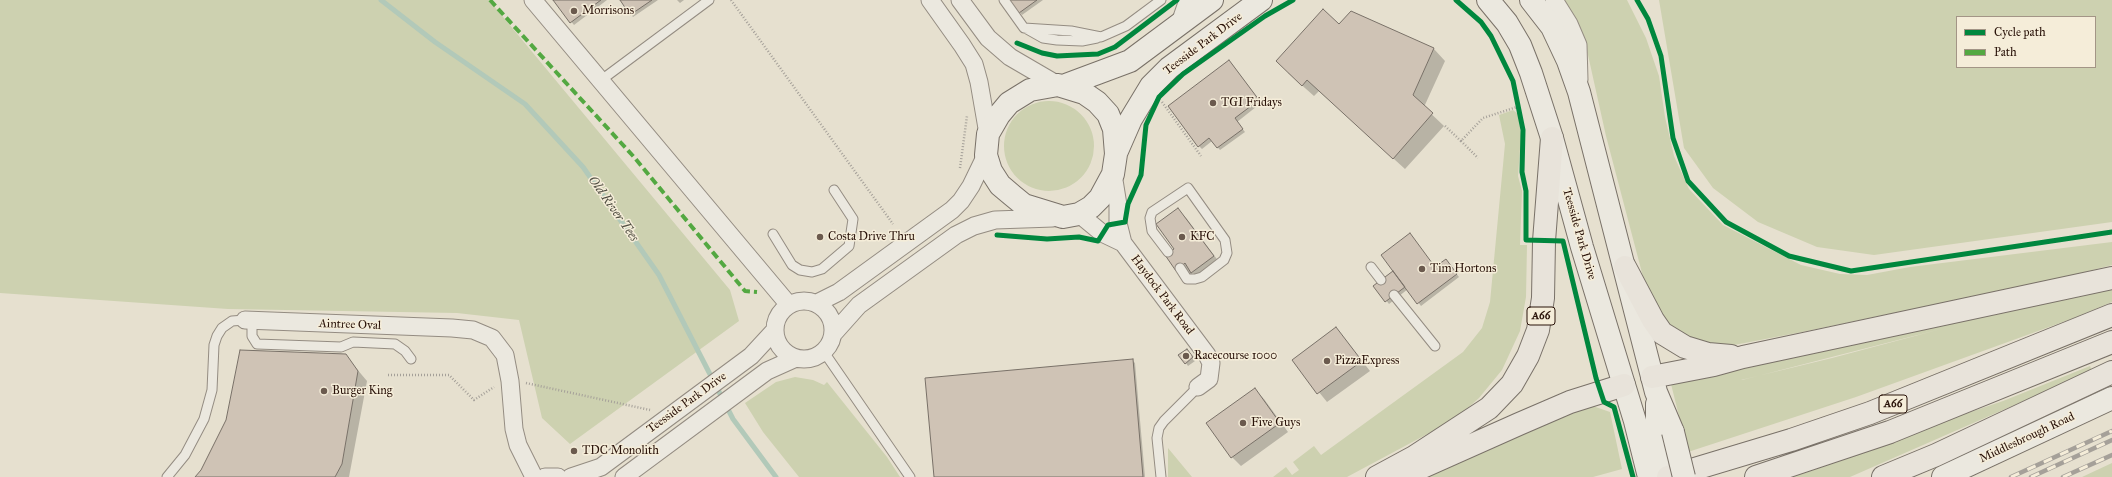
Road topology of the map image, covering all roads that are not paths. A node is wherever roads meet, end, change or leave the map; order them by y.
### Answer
1 (533, 0) edge
2 (709, 0) edge
3 (930, 0) edge
4 (960, 0) edge
5 (1004, 0) edge
6 (1161, 0) edge
7 (1188, 0) edge
8 (1212, 0) edge
9 (1488, 0) edge
10 (1531, 0) edge
11 (1554, 0) edge
12 (1268, 5) edge
13 (1180, 23) junction
14 (600, 81) junction
15 (1061, 86) junction
16 (1579, 92) junction
17 (1552, 138) junction
18 (987, 145) junction
19 (1115, 164) junction
20 (834, 190) dead end
21 (1071, 216) junction
22 (773, 234) dead end
23 (1123, 243) junction
24 (1168, 252) dead end
25 (1371, 267) dead end
26 (1625, 267) junction
27 (1180, 268) dead end
28 (2112, 278) edge
29 (1381, 280) dead end
30 (1394, 295) dead end
31 (817, 303) junction
32 (788, 305) junction
33 (2112, 315) edge
34 (249, 320) junction
35 (775, 330) junction
36 (834, 333) junction
37 (2112, 342) edge
38 (1435, 346) dead end
39 (824, 352) junction
40 (1743, 357) junction
41 (796, 358) junction
42 (411, 359) dead end
43 (2112, 372) edge
44 (1624, 384) junction
45 (1654, 385) junction
46 (1198, 388) joint
47 (2112, 398) edge
48 (1657, 436) junction
49 (167, 477) edge
50 (534, 477) edge
51 (545, 477) edge
52 (558, 477) edge
53 (571, 477) edge
54 (624, 477) edge
55 (910, 477) edge
56 (1161, 477) edge
57 (1377, 477) edge
58 (1399, 477) edge
59 (1649, 477) edge
60 (1667, 477) edge
61 (1684, 477) edge
62 (1756, 477) edge
63 (1884, 477) edge
64 (1943, 477) edge

1 - 14 street
2 - 14 lane
3 - 18 street
4 - 15 street
5 - 6 lane
7 - 13 street
8 - 13 street
9 - 17 street, Teesside Park Drive
10 - 16 street, Teesside Park Drive
11 - 16 street
12 - 19 street, Teesside Park Drive
13 - 15 street
14 - 32 street
15 - 18 street
15 - 19 street
16 - 26 street, Teesside Park Drive
17 - 44 street, Teesside Park Drive
17 - 57 highway, A66
18 - 21 street
18 - 31 street
19 - 21 street
19 - 23 street
20 - 22 lane
21 - 23 street
21 - 36 street
23 - 46 street, Haydock Park Road
24 - 27 lane
25 - 29 lane
26 - 40 highway
26 - 45 street, Teesside Park Drive
28 - 40 highway
30 - 38 lane
31 - 32 street
31 - 36 street
32 - 35 street
33 - 60 highway, A66
34 - 42 lane
34 - 49 lane, Aintree Oval
34 - 50 street, Aintree Oval
35 - 41 street
35 - 53 street, Teesside Park Drive
36 - 39 street
37 - 62 highway, A66
39 - 41 street
39 - 55 lane
40 - 45 highway
41 - 54 street, Teesside Park Drive
43 - 63 highway
44 - 45 street
44 - 48 street, Teesside Park Drive
44 - 58 highway
45 - 48 street, Teesside Park Drive
46 - 56 lane
47 - 64 street, Middlesbrough Road
48 - 59 street, Teesside Park Drive
48 - 60 street
48 - 61 street, Teesside Park Drive, bridge
51 - 52 street

